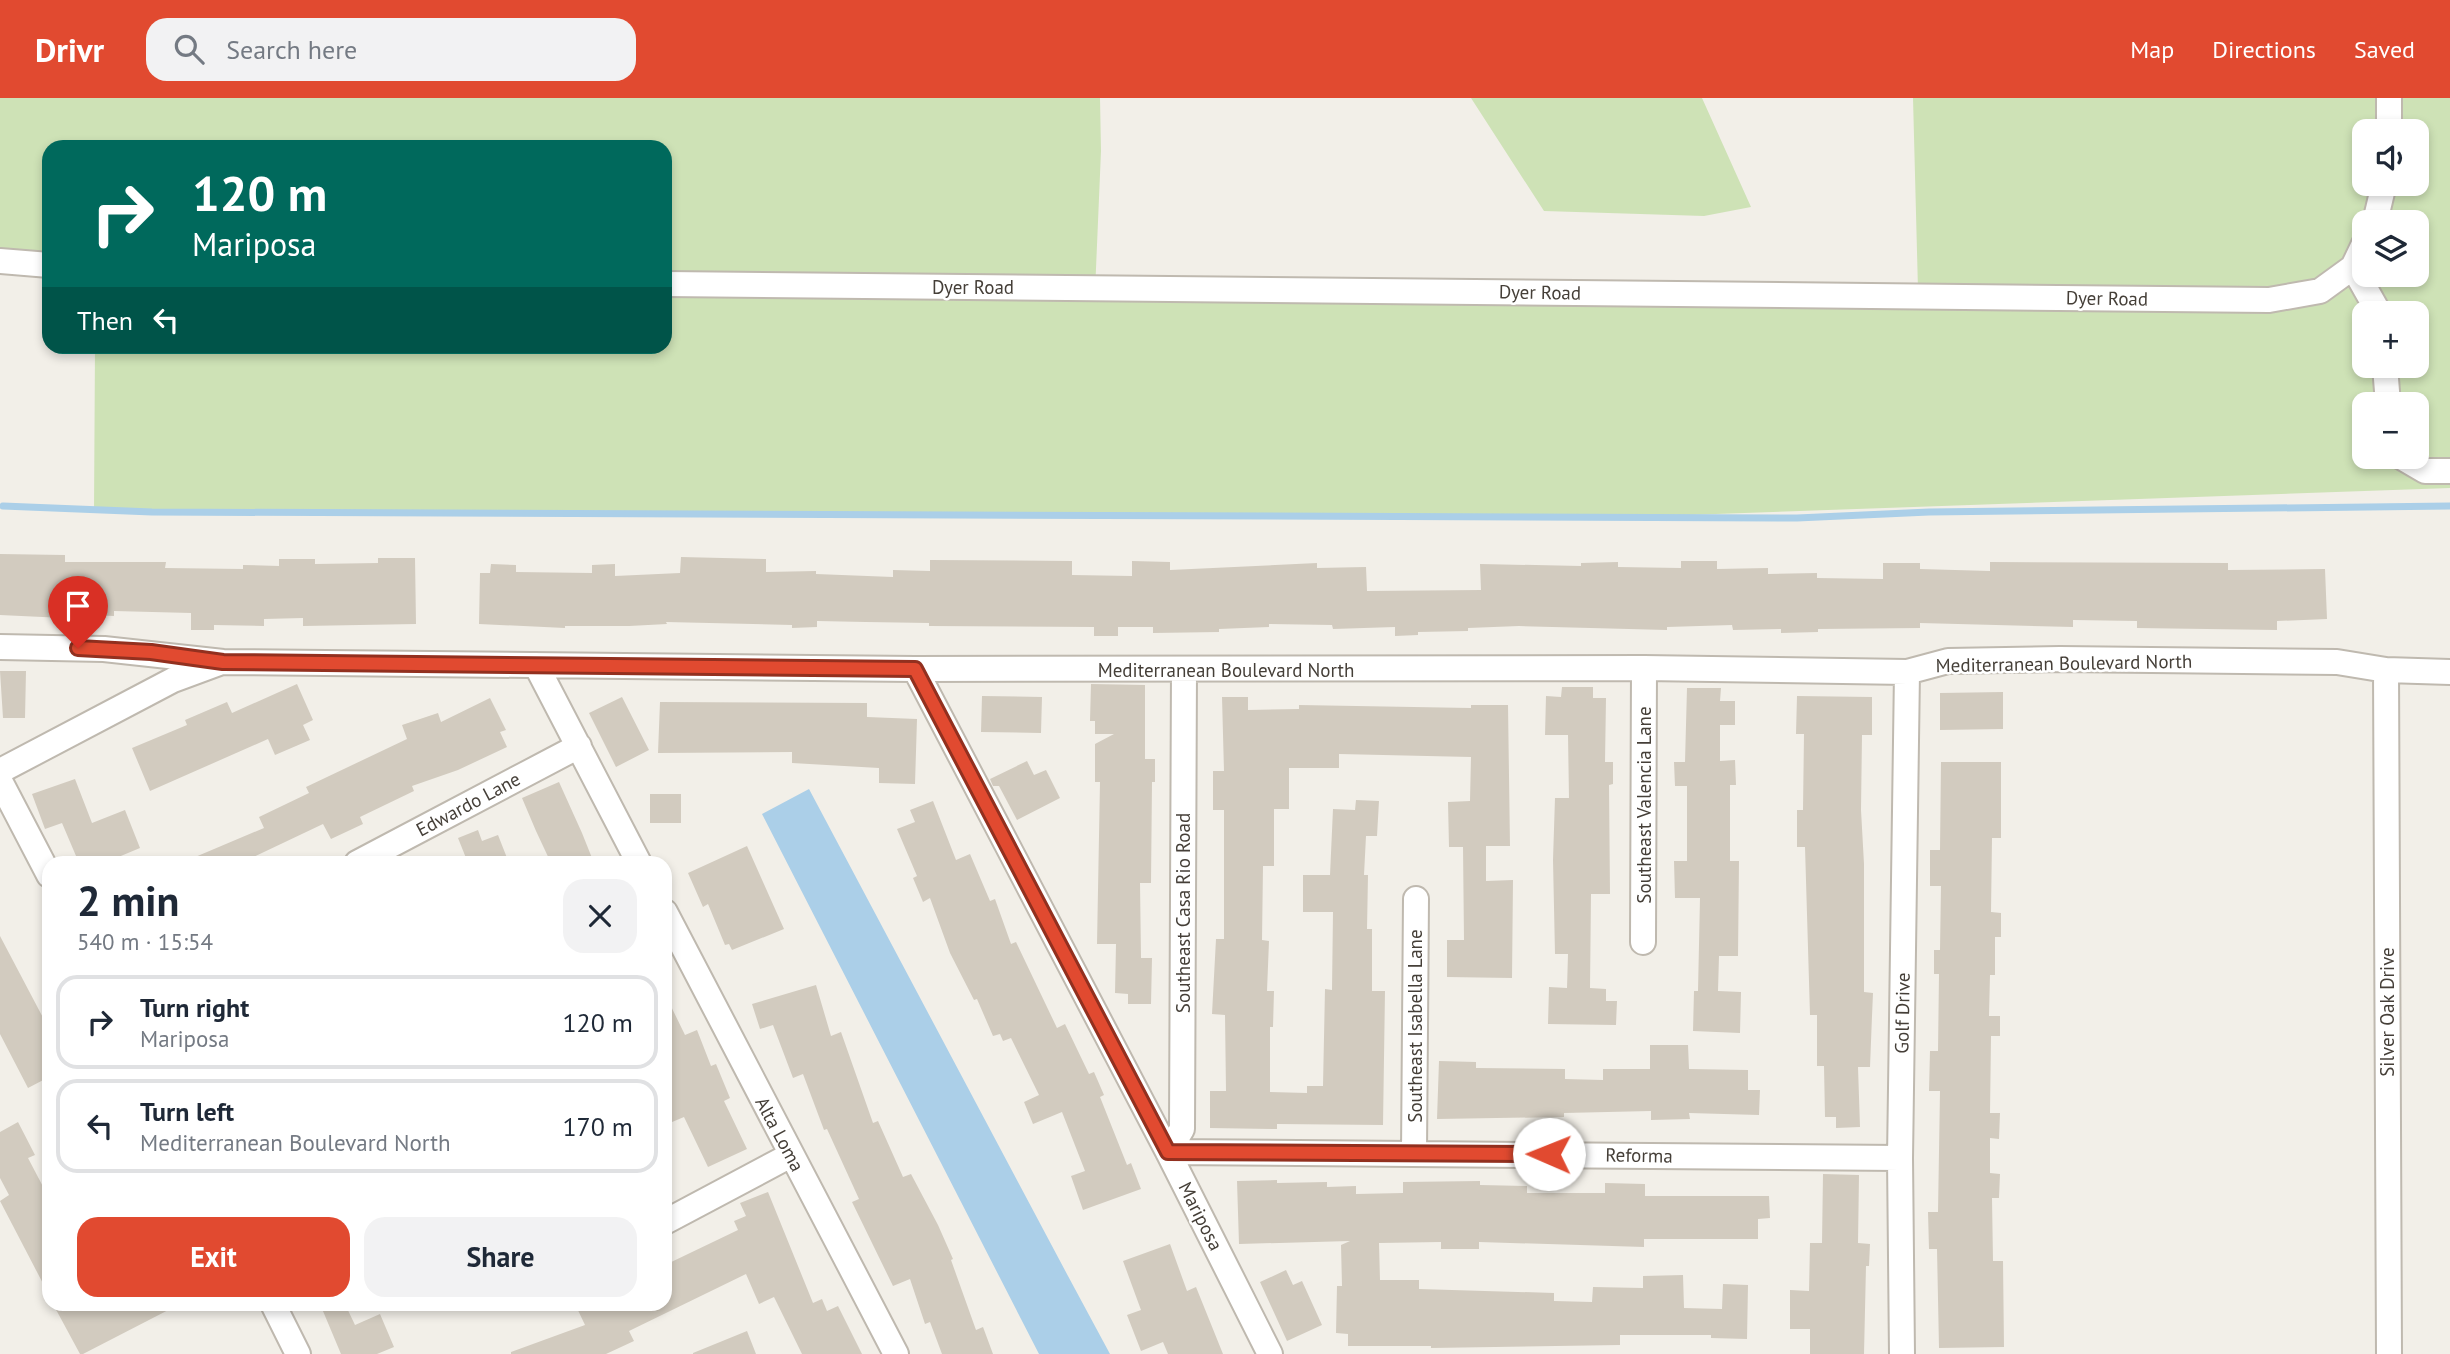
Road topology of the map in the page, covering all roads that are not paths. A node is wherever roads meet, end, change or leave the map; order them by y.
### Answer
1 (2389, 98) edge
2 (2389, 119) edge
3 (0, 261) edge
4 (42, 264) edge
5 (2352, 268) edge
6 (672, 284) edge
7 (2422, 469) edge
8 (2450, 471) edge
9 (0, 647) edge
10 (223, 662) junction
11 (536, 665) junction
12 (1644, 668) junction
13 (915, 669) junction
14 (1184, 670) junction
15 (2386, 670) junction
16 (1908, 672) junction
17 (2450, 672) edge
18 (579, 746) junction
19 (0, 771) edge
20 (0, 781) edge
21 (370, 856) edge
22 (635, 856) edge
23 (42, 862) edge
24 (1416, 899) dead end
25 (672, 926) edge
26 (1643, 942) dead end
27 (1168, 1152) junction
28 (1414, 1153) junction
29 (791, 1155) junction
30 (1900, 1158) junction
31 (672, 1218) edge
32 (277, 1311) edge
33 (299, 1354) edge
34 (896, 1354) edge
35 (1270, 1354) edge
36 (1902, 1354) edge
37 (2389, 1354) edge

1 - 2 street
3 - 4 street
5 - 6 street, Dyer Road
7 - 8 street
9 - 10 street, Mediterranean Boulevard North
10 - 11 street, Mediterranean Boulevard North
10 - 19 street
11 - 13 street, Mediterranean Boulevard North
11 - 18 street
12 - 14 street, Mediterranean Boulevard North
12 - 16 street, Mediterranean Boulevard North
12 - 26 street, Southeast Valencia Lane
13 - 14 street, Mediterranean Boulevard North
13 - 27 street, Mariposa
14 - 27 street, Southeast Casa Rio Road
15 - 16 street, Mediterranean Boulevard North
15 - 17 street, Mediterranean Boulevard North
15 - 37 street, Silver Oak Drive
16 - 30 street, Golf Drive
18 - 21 street, Edwardo Lane
18 - 22 street
20 - 23 street
24 - 28 street, Southeast Isabella Lane
25 - 29 street, Alta Loma
27 - 28 street, Reforma
27 - 35 street, Mariposa
28 - 30 street, Reforma
29 - 31 street
29 - 34 street, Alta Loma
30 - 36 street, Golf Drive
32 - 33 street

